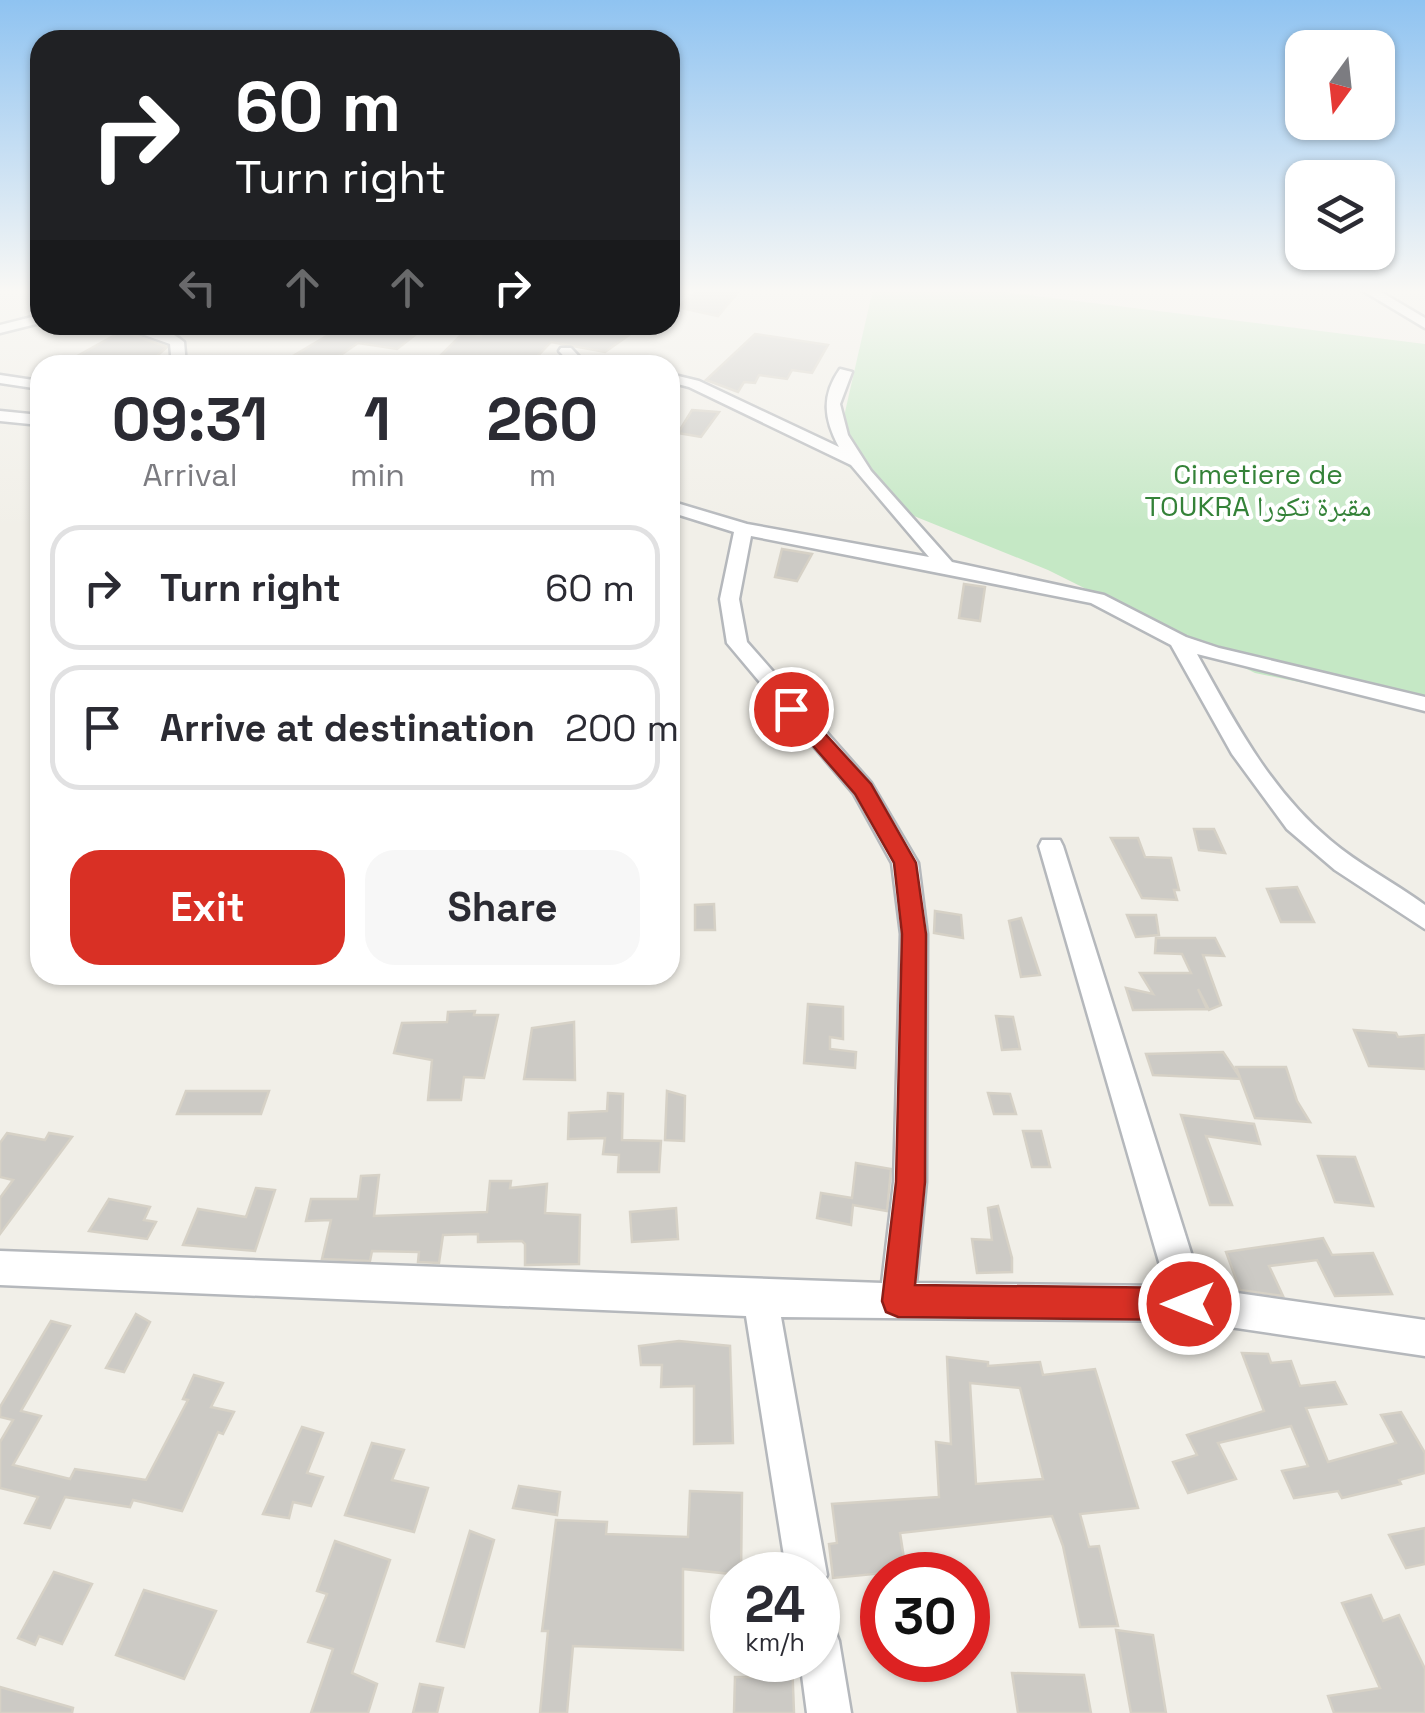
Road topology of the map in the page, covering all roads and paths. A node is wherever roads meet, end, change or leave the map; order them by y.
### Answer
1 (844, 372) dead end
2 (0, 379) edge
3 (680, 380) edge
4 (30, 384) edge
5 (0, 416) edge
6 (30, 419) edge
7 (858, 462) junction
8 (680, 509) edge
9 (744, 529) junction
10 (946, 566) junction
11 (1179, 642) junction
12 (1425, 704) edge
13 (1051, 846) dead end
14 (1425, 919) edge
15 (0, 1268) edge
16 (761, 1299) junction
17 (898, 1301) junction
18 (1189, 1304) junction
19 (1425, 1338) edge
20 (802, 1552) edge
21 (825, 1682) edge
22 (830, 1713) edge

1 - 7 street
2 - 4 street
3 - 7 street
5 - 6 street
7 - 10 street
8 - 9 street
9 - 10 street
9 - 17 street
10 - 11 street
11 - 12 street
11 - 14 street
13 - 18 street
15 - 16 street
16 - 17 street
16 - 20 street
17 - 18 street
18 - 19 street
21 - 22 street

